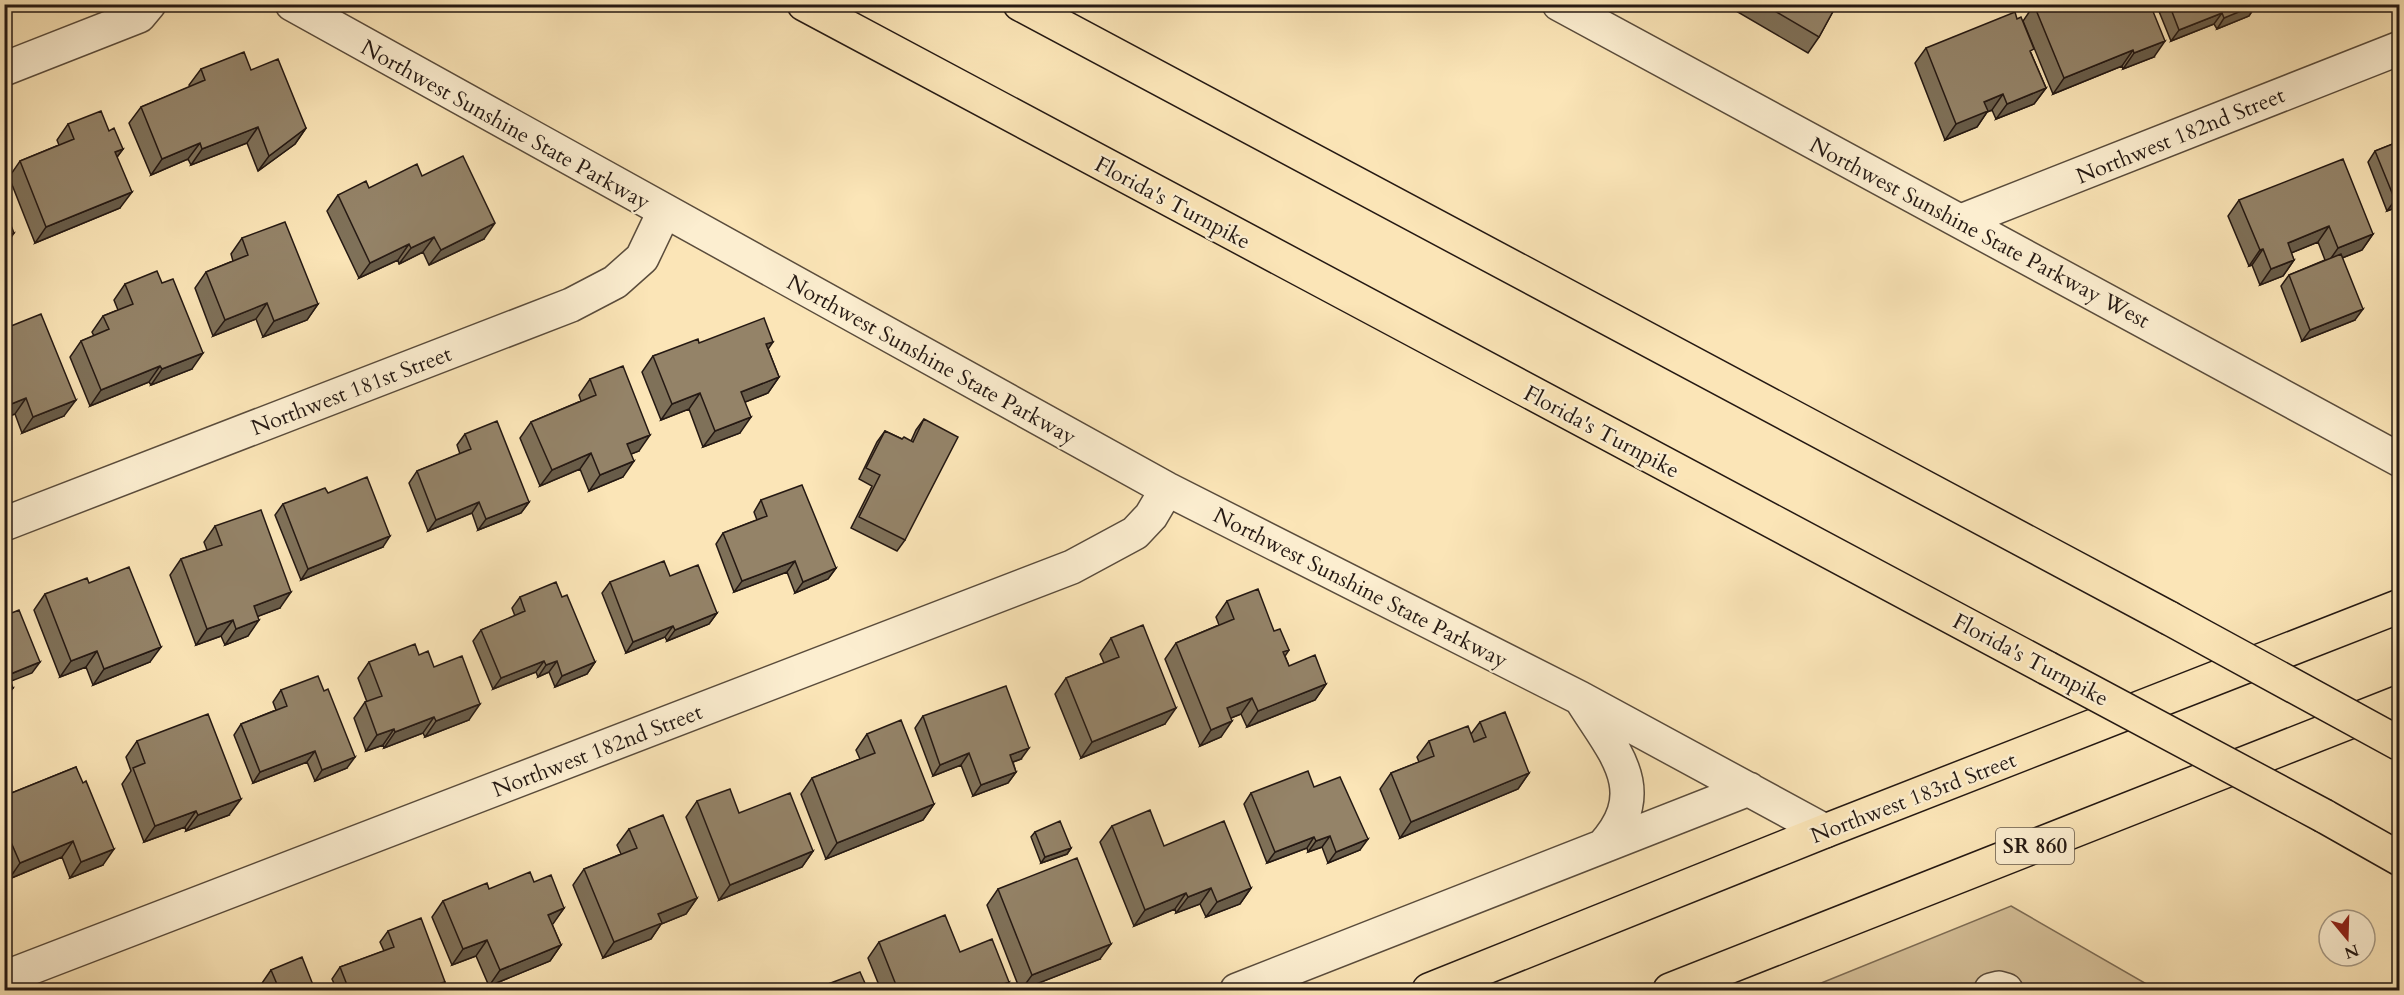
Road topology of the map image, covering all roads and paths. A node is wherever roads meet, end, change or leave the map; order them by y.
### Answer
1 (149, 4) edge
2 (292, 4) edge
3 (804, 4) edge
4 (1020, 4) edge
5 (1559, 4) edge
6 (2400, 48) edge
7 (4, 69) edge
8 (664, 212) junction
9 (1961, 221) junction
10 (2400, 460) edge
11 (1167, 489) junction
12 (4, 524) edge
13 (2400, 606) edge
14 (1580, 698) junction
15 (2400, 702) edge
16 (2400, 744) edge
17 (1749, 789) junction
18 (1825, 831) junction
19 (1603, 846) junction
20 (2400, 859) edge
21 (4, 978) edge
22 (1237, 990) edge
23 (1429, 990) edge
24 (1670, 990) edge
25 (1991, 990) edge
26 (2006, 990) edge

1 - 7 street
2 - 8 street, Northwest Sunshine State Parkway
3 - 20 main road, Florida's Turnpike, bridge
4 - 16 main road, bridge
5 - 9 street, Northwest Sunshine State Parkway West
6 - 9 street, Northwest 182nd Street
8 - 11 street, Northwest Sunshine State Parkway
8 - 12 street, Northwest 181st Street
9 - 10 street, Northwest Sunshine State Parkway West
11 - 14 street, Northwest Sunshine State Parkway
11 - 21 street, Northwest 182nd Street
13 - 18 main road, Northwest 183rd Street
14 - 17 street, Northwest Sunshine State Parkway
14 - 19 street
15 - 24 main road, SR 860
17 - 18 street, Northwest Sunshine State Parkway
17 - 19 street
18 - 23 main road, Northwest 183rd Street
19 - 22 street
25 - 26 street

